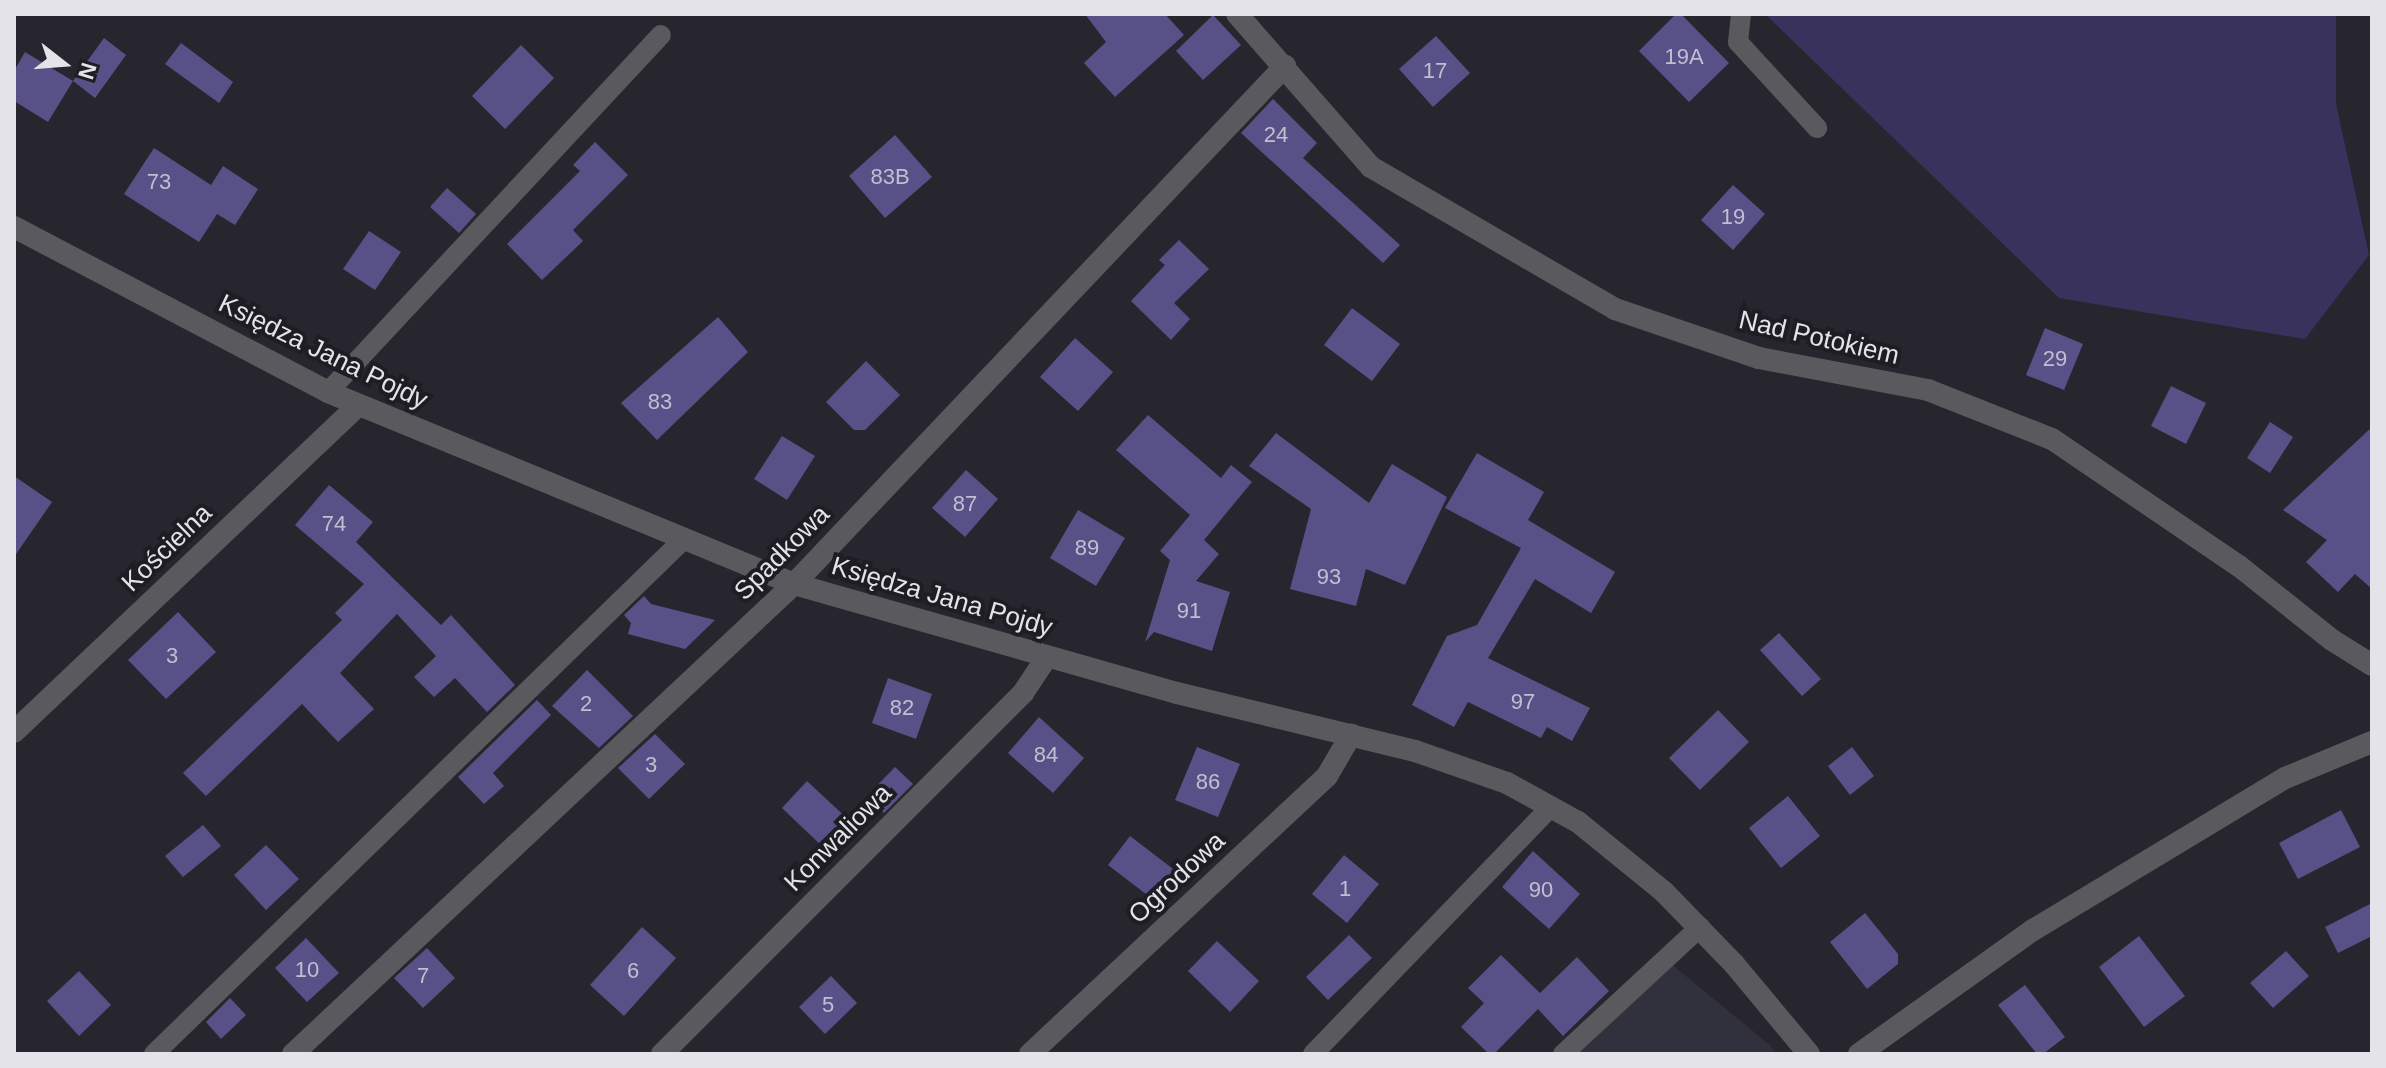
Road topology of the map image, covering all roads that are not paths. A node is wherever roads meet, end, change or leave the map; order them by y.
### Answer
1 (1237, 14) edge
2 (1741, 14) edge
3 (661, 35) dead end
4 (1285, 66) junction
5 (1817, 128) dead end
6 (14, 227) edge
7 (328, 392) junction
8 (358, 405) junction
9 (684, 539) junction
10 (794, 584) junction
11 (1047, 657) junction
12 (2372, 665) edge
13 (14, 732) edge
14 (1351, 735) junction
15 (2372, 742) edge
16 (1552, 806) junction
17 (1700, 927) junction
18 (154, 1054) edge
19 (293, 1054) edge
20 (662, 1054) edge
21 (1030, 1054) edge
22 (1313, 1054) edge
23 (1563, 1054) edge
24 (1809, 1054) edge
25 (1859, 1054) edge

1 - 4 street, Nad Potokiem
2 - 5 lane
3 - 7 lane
4 - 10 street, Spadkowa
4 - 12 street, Nad Potokiem
6 - 7 street, Księdza Jana Pojdy
7 - 8 street, Księdza Jana Pojdy
8 - 9 street, Księdza Jana Pojdy
8 - 13 street, Kościelna
9 - 10 street, Księdza Jana Pojdy
9 - 18 lane
10 - 11 street, Księdza Jana Pojdy
10 - 19 street, Spadkowa
11 - 14 street, Księdza Jana Pojdy
11 - 20 street, Konwaliowa
14 - 16 street, Księdza Jana Pojdy
14 - 21 street, Ogrodowa
15 - 25 street
16 - 17 street, Księdza Jana Pojdy
16 - 22 lane
17 - 23 lane
17 - 24 street, Księdza Jana Pojdy

